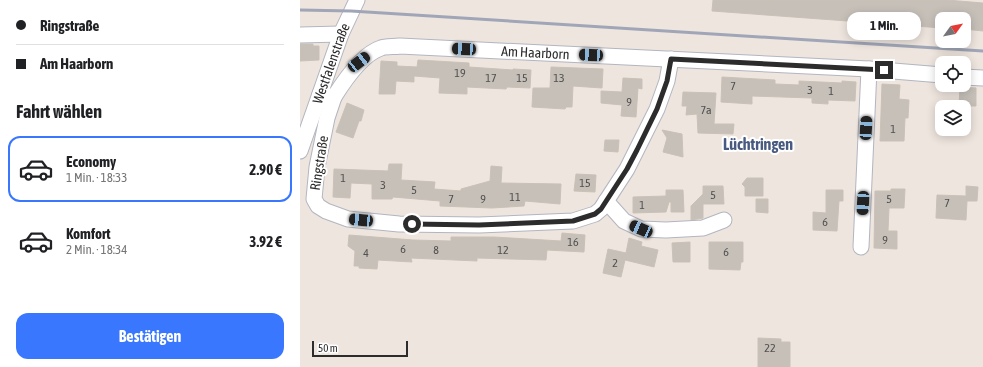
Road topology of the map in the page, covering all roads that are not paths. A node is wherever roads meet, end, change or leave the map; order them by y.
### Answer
1 (357, 0) edge
2 (341, 34) junction
3 (300, 35) edge
4 (671, 59) junction
5 (869, 69) junction
6 (935, 74) edge
7 (971, 77) edge
8 (983, 78) edge
9 (327, 96) junction
10 (300, 151) edge
11 (606, 201) junction
12 (724, 220) dead end
13 (861, 247) dead end

1 - 2 street, Westfalenstraße
2 - 3 street
2 - 9 street, Westfalenstraße
4 - 5 street, Am Haarborn
4 - 9 street, Am Haarborn
4 - 11 street, Ringstraße
5 - 6 street, Am Haarborn
5 - 13 street
7 - 8 street
9 - 10 street, Westfalenstraße
9 - 11 street, Ringstraße
11 - 12 street

